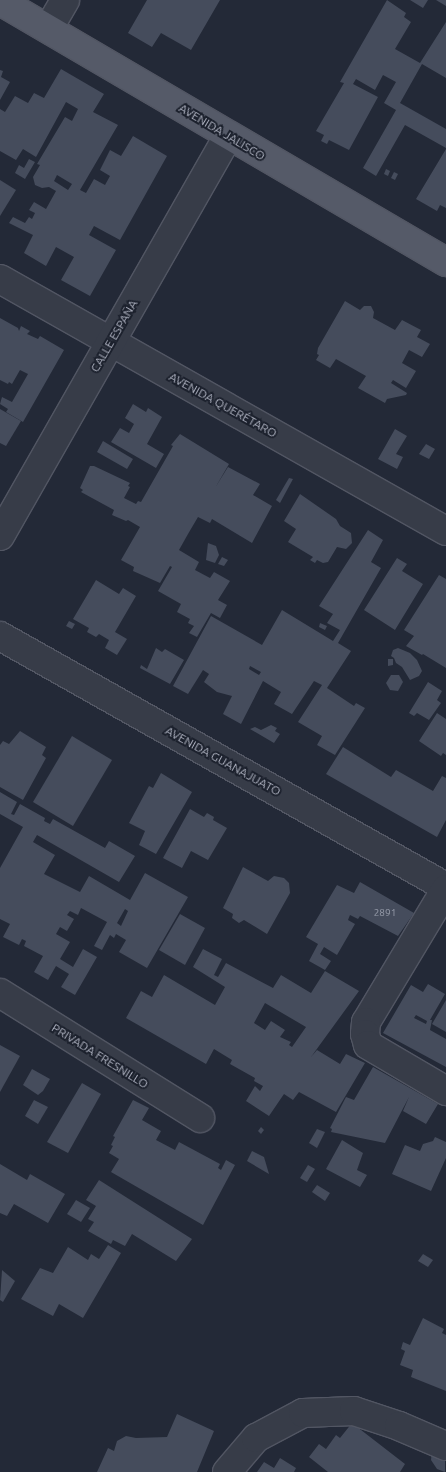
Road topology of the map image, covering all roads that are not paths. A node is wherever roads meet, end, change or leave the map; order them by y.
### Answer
1 (0, 0) edge
2 (65, 0) edge
3 (49, 28) junction
4 (228, 136) junction
5 (446, 262) edge
6 (0, 279) edge
7 (111, 342) junction
8 (446, 531) edge
9 (0, 536) edge
10 (0, 636) edge
11 (446, 888) edge
12 (0, 993) edge
13 (446, 1090) edge
14 (200, 1118) dead end
15 (446, 1446) edge
16 (227, 1472) edge

1 - 3 main road, AVENIDA JALISCO
2 - 3 street
3 - 4 main road, AVENIDA JALISCO
4 - 5 main road, AVENIDA JALISCO
4 - 7 street, CALLE ESPAÑA
6 - 7 street, AVENIDA QUERÉTARO
7 - 8 street, AVENIDA QUERÉTARO
7 - 9 street, CALLE ESPAÑA
10 - 11 street, AVENIDA GUANAJUATO
11 - 13 street
12 - 14 street, PRIVADA FRESNILLO
15 - 16 street

